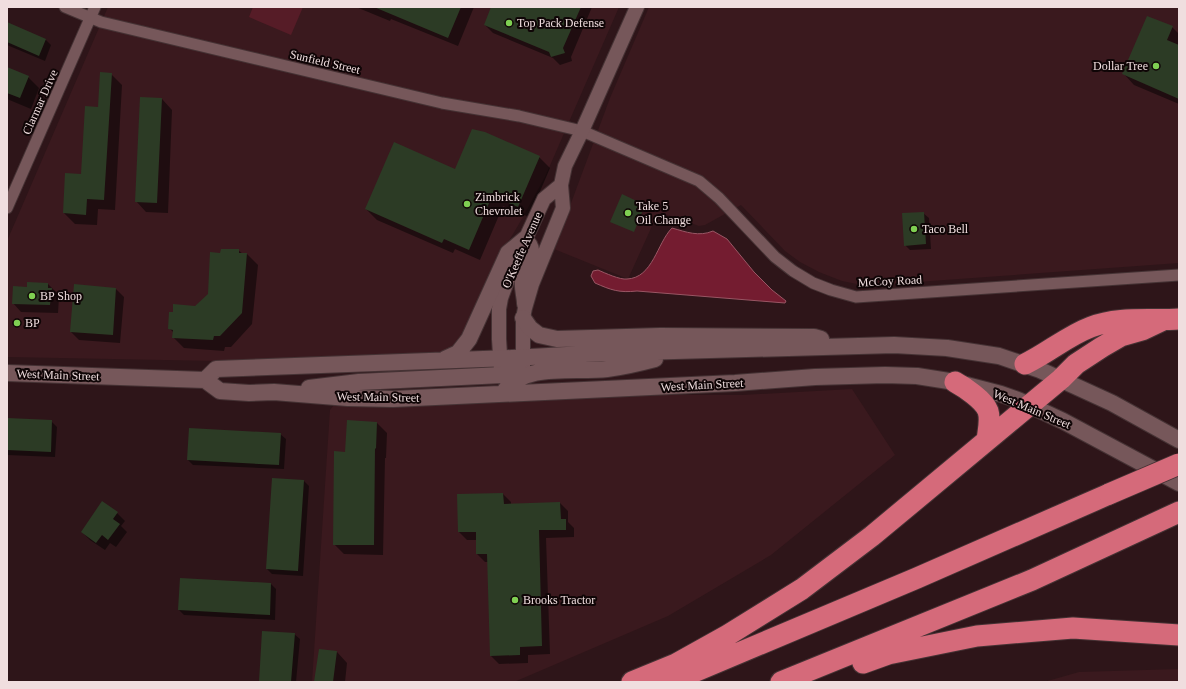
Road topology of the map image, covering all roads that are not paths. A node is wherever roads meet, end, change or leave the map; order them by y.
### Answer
1 (65, 7) edge
2 (96, 7) edge
3 (637, 7) edge
4 (91, 18) junction
5 (582, 131) junction
6 (561, 185) junction
7 (7, 208) edge
8 (525, 239) junction
9 (1179, 276) edge
10 (524, 313) junction
11 (1171, 319) edge
12 (845, 347) junction
13 (680, 352) junction
14 (522, 357) junction
15 (500, 358) junction
16 (445, 360) junction
17 (1025, 364) junction
18 (7, 373) edge
19 (502, 375) junction
20 (1061, 379) junction
21 (205, 380) junction
22 (955, 382) junction
23 (523, 385) junction
24 (274, 392) junction
25 (504, 394) junction
26 (1029, 405) junction
27 (987, 440) junction
28 (1179, 440) edge
29 (1179, 464) edge
30 (1179, 483) edge
31 (1177, 513) edge
32 (1179, 635) edge
33 (632, 682) edge
34 (670, 682) edge
35 (781, 682) edge
36 (808, 682) edge

1 - 4 street, Sunfield Street
2 - 4 street, Clarmar Drive
3 - 5 street, O'Keeffe Avenue
4 - 5 street, Sunfield Street
4 - 7 street, Clarmar Drive
5 - 6 street, O'Keeffe Avenue
5 - 9 street, McCoy Road
6 - 8 street, O'Keeffe Avenue
6 - 10 street, O'Keeffe Avenue
8 - 10 street
8 - 15 street, O'Keeffe Avenue
8 - 16 main road
10 - 12 main road
10 - 14 street, O'Keeffe Avenue
11 - 17 highway
11 - 20 highway
12 - 13 main road
12 - 17 main road
13 - 14 main road
13 - 23 main road
14 - 15 main road
14 - 19 main road
14 - 23 street, O'Keeffe Avenue
15 - 16 main road
15 - 19 street, O'Keeffe Avenue
16 - 21 main road
17 - 20 main road
18 - 21 main road, West Main Street
19 - 24 main road
19 - 25 street, O'Keeffe Avenue
20 - 26 highway
20 - 28 main road
21 - 24 main road, West Main Street
22 - 23 main road, West Main Street
22 - 26 main road, West Main Street
22 - 27 highway
23 - 25 main road, West Main Street
24 - 25 main road, West Main Street
26 - 27 highway
26 - 30 main road, West Main Street
27 - 33 highway
29 - 34 highway, bridge
31 - 35 highway
32 - 36 highway

